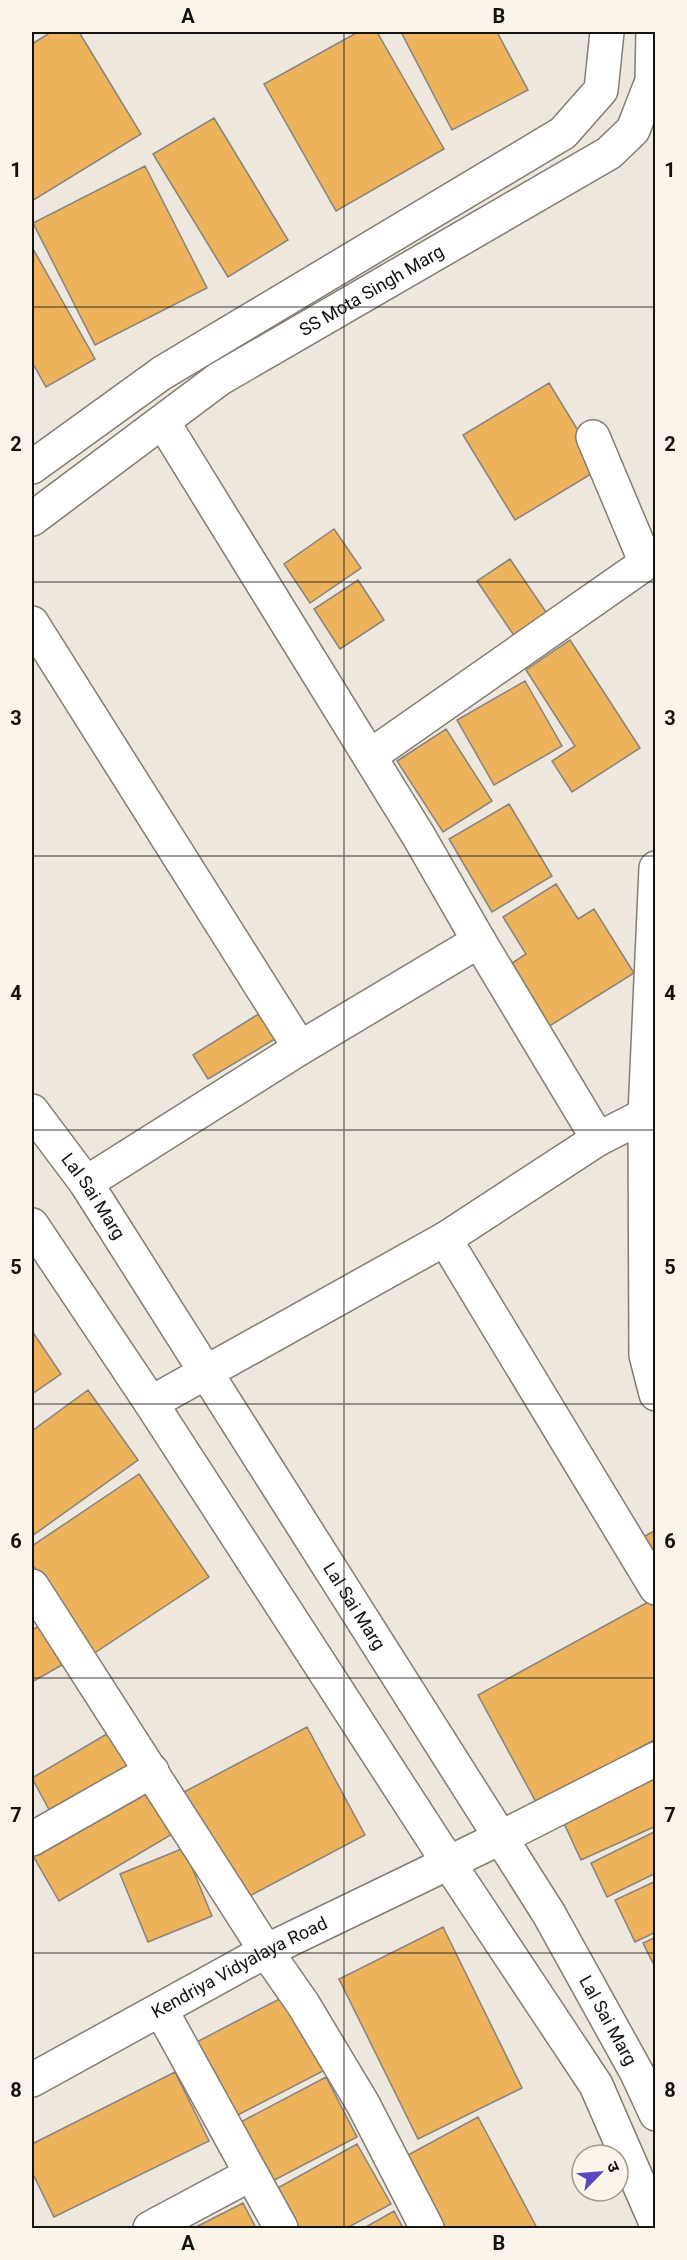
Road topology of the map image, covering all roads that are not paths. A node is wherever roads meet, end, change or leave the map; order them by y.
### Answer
1 (608, 32) edge
2 (653, 32) edge
3 (654, 86) edge
4 (163, 422) junction
5 (593, 437) dead end
6 (32, 467) edge
7 (32, 519) edge
8 (651, 562) edge
9 (32, 623) edge
10 (370, 756) junction
11 (656, 868) edge
12 (479, 941) junction
13 (300, 1048) junction
14 (651, 1077) edge
15 (32, 1111) edge
16 (645, 1115) junction
17 (598, 1138) junction
18 (86, 1183) junction
19 (32, 1225) edge
20 (445, 1239) junction
21 (206, 1371) junction
22 (656, 1394) edge
23 (151, 1403) junction
24 (32, 1586) edge
25 (656, 1588) edge
26 (656, 1760) edge
27 (152, 1771) junction
28 (500, 1838) junction
29 (32, 1839) edge
30 (448, 1862) junction
31 (266, 1951) junction
32 (161, 2010) junction
33 (32, 2080) edge
34 (656, 2114) edge
35 (251, 2174) junction
36 (656, 2223) edge
37 (150, 2229) edge
38 (281, 2229) edge
39 (427, 2229) edge

1 - 6 street, SS Mota Singh Marg
2 - 3 street, SS Mota Singh Marg
3 - 4 street, SS Mota Singh Marg
4 - 7 street, SS Mota Singh Marg
4 - 10 street
5 - 8 street
8 - 10 street
9 - 13 street
10 - 12 street
11 - 14 street
12 - 13 street
12 - 17 street
13 - 18 street
14 - 16 street
15 - 18 street, Lal Sai Marg
16 - 17 street
16 - 22 street
17 - 20 street
18 - 21 street, Lal Sai Marg
19 - 23 street
20 - 21 street
20 - 25 street
21 - 23 street
21 - 28 street, Lal Sai Marg
23 - 30 street
24 - 27 street
26 - 28 street, Kendriya Vidyalaya Road
27 - 29 street
27 - 31 street
28 - 30 street, Kendriya Vidyalaya Road
28 - 34 street, Lal Sai Marg
30 - 31 street, Kendriya Vidyalaya Road
30 - 36 street
31 - 32 street, Kendriya Vidyalaya Road
31 - 39 street
32 - 33 street, Kendriya Vidyalaya Road
32 - 35 street
35 - 37 street
35 - 38 street

